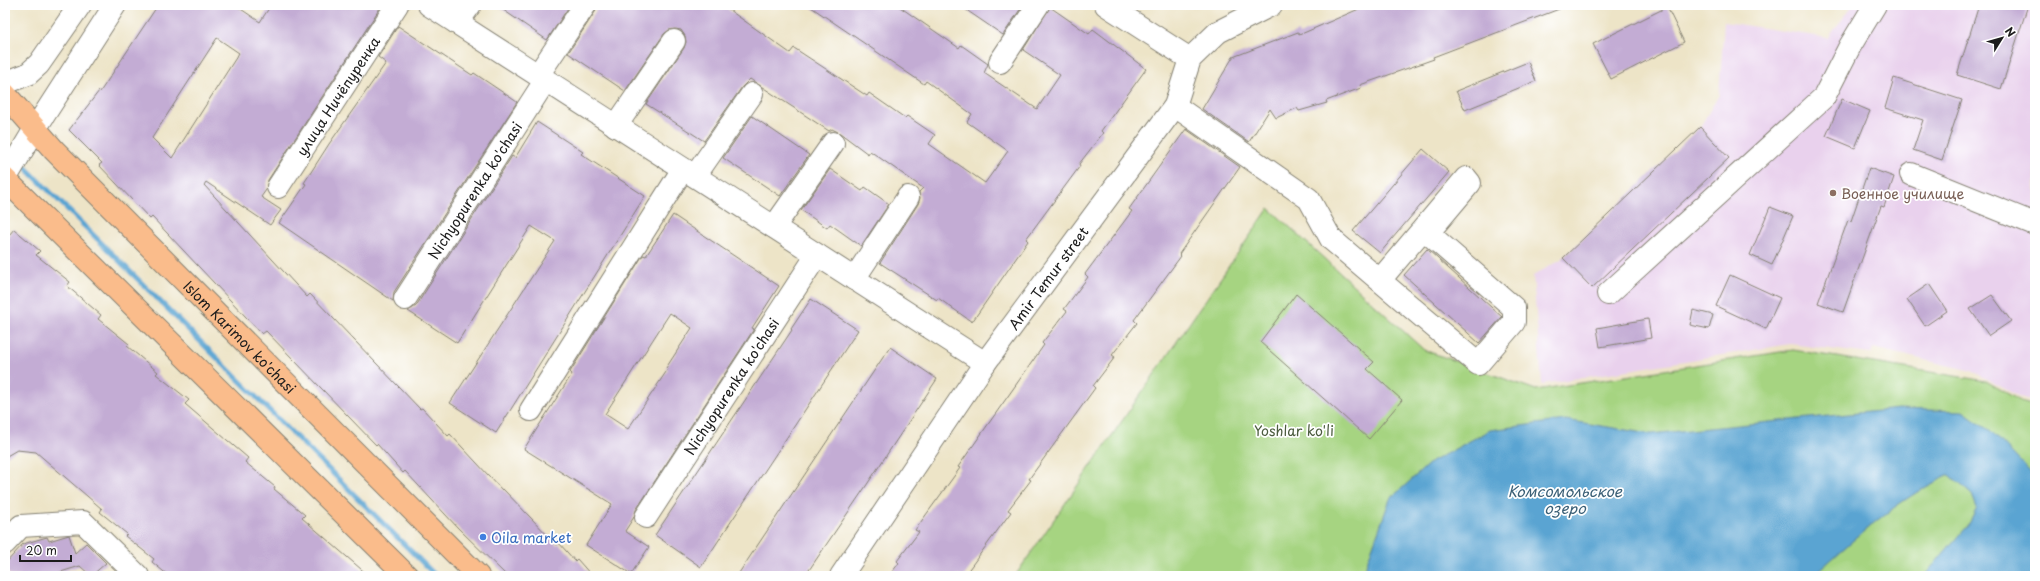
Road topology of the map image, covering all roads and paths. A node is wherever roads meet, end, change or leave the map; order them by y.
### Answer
1 (80, 5) edge
2 (115, 5) edge
3 (397, 5) edge
4 (428, 5) edge
5 (470, 5) edge
6 (585, 5) edge
7 (1038, 5) edge
8 (1106, 5) edge
9 (1874, 5) edge
10 (1265, 6) edge
11 (457, 23) junction
12 (674, 41) dead end
13 (1190, 60) junction
14 (1000, 62) dead end
15 (542, 78) junction
16 (5, 83) edge
17 (5, 94) edge
18 (752, 94) dead end
19 (1175, 106) junction
20 (616, 126) junction
21 (35, 129) junction
22 (833, 143) dead end
23 (689, 173) junction
24 (1911, 174) dead end
25 (5, 179) edge
26 (278, 187) dead end
27 (908, 197) dead end
28 (2035, 224) edge
29 (774, 227) junction
30 (818, 255) junction
31 (854, 279) junction
32 (1380, 280) junction
33 (1608, 294) dead end
34 (405, 299) dead end
35 (985, 363) junction
36 (531, 410) dead end
37 (646, 517) dead end
38 (5, 543) edge
39 (138, 576) edge
40 (406, 576) edge
41 (478, 576) edge
42 (841, 576) edge

1 - 16 street
2 - 21 street
3 - 26 street, улица Ничёпуренка
4 - 11 street
5 - 11 street
6 - 15 street, Nichyopurenka ko'chasi
7 - 14 street
8 - 13 street
9 - 33 street
10 - 13 street, Amir Temur street
11 - 15 street
12 - 20 street
13 - 19 street, Amir Temur street
15 - 20 street
15 - 34 street, Nichyopurenka ko'chasi
17 - 21 main road, Islom Karimov ko'chasi
18 - 23 street
19 - 32 street
19 - 35 street, Amir Temur street
20 - 23 street
21 - 25 street
21 - 41 main road, Islom Karimov ko'chasi
22 - 29 street
23 - 29 street
23 - 36 street
24 - 28 street
25 - 40 main road
27 - 31 street
29 - 30 street
30 - 31 street
30 - 37 street, Nichyopurenka ko'chasi
31 - 35 street
32 - 32 street
35 - 42 street, Amir Temur street
38 - 39 street

